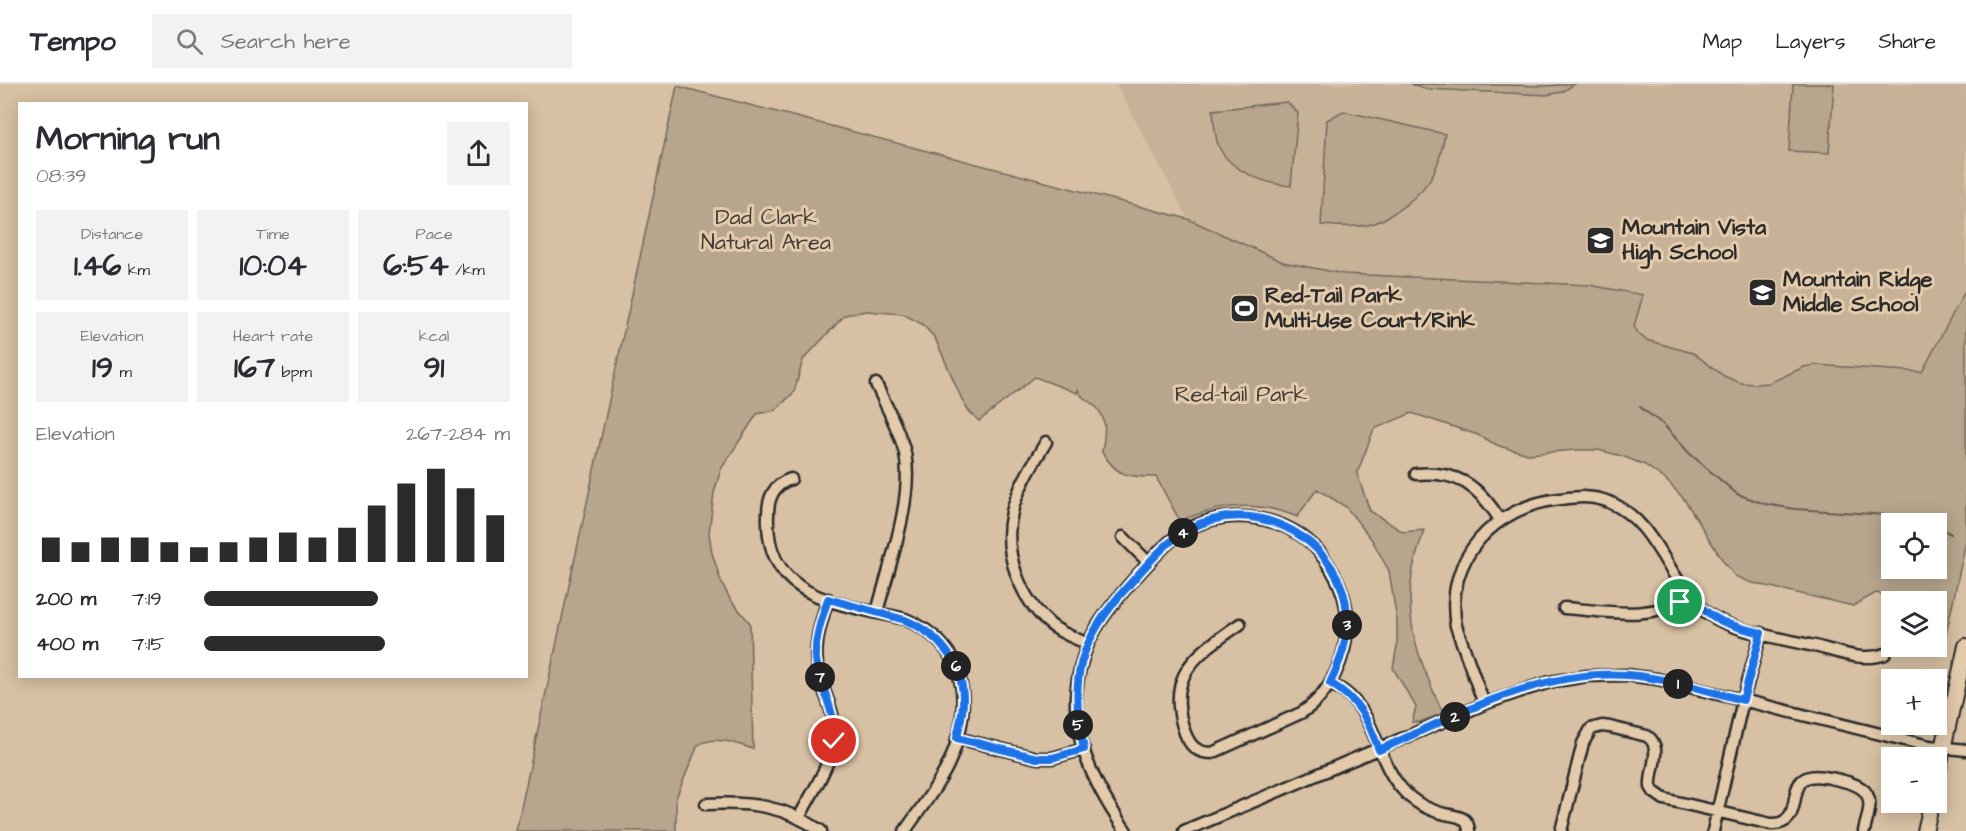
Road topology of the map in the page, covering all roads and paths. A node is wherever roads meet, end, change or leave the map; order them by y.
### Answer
1 (876, 384) dead end
2 (1046, 442) dead end
3 (1416, 474) dead end
4 (791, 479) dead end
5 (1500, 520) junction
6 (1123, 537) dead end
7 (1149, 563) junction
8 (1689, 596) junction
9 (828, 599) junction
10 (1564, 608) dead end
11 (877, 612) junction
12 (1240, 624) dead end
13 (1761, 633) junction
14 (1088, 644) junction
15 (1966, 646) edge
16 (1881, 655) edge
17 (1330, 683) junction
18 (1743, 700) junction
19 (1484, 704) junction
20 (957, 738) junction
21 (1935, 747) edge
22 (1943, 747) edge
23 (1084, 749) junction
24 (1947, 749) edge
25 (1379, 750) junction
26 (1966, 750) edge
27 (706, 804) dead end
28 (1718, 811) junction
29 (1930, 813) edge
30 (799, 818) junction
31 (821, 831) edge
32 (905, 831) edge
33 (1126, 831) edge
34 (1184, 831) edge
35 (1469, 831) edge
36 (1562, 831) edge
37 (1713, 831) edge
38 (1864, 831) edge
39 (1926, 831) edge

1 - 11 street
2 - 14 street
3 - 5 street
4 - 9 street
5 - 8 street
5 - 19 street
6 - 7 street
7 - 14 street
7 - 17 street
8 - 10 street
8 - 13 street
9 - 11 street
9 - 30 street
11 - 20 street
12 - 17 street
13 - 16 street
13 - 18 street
14 - 23 street
15 - 22 main road
17 - 25 street
18 - 19 street
18 - 21 street
18 - 28 street
19 - 25 street
20 - 23 street
20 - 32 street
23 - 33 street
24 - 26 street
25 - 34 street
25 - 35 street
27 - 30 street
28 - 36 street
28 - 37 street
28 - 38 street
29 - 39 main road
30 - 31 street

